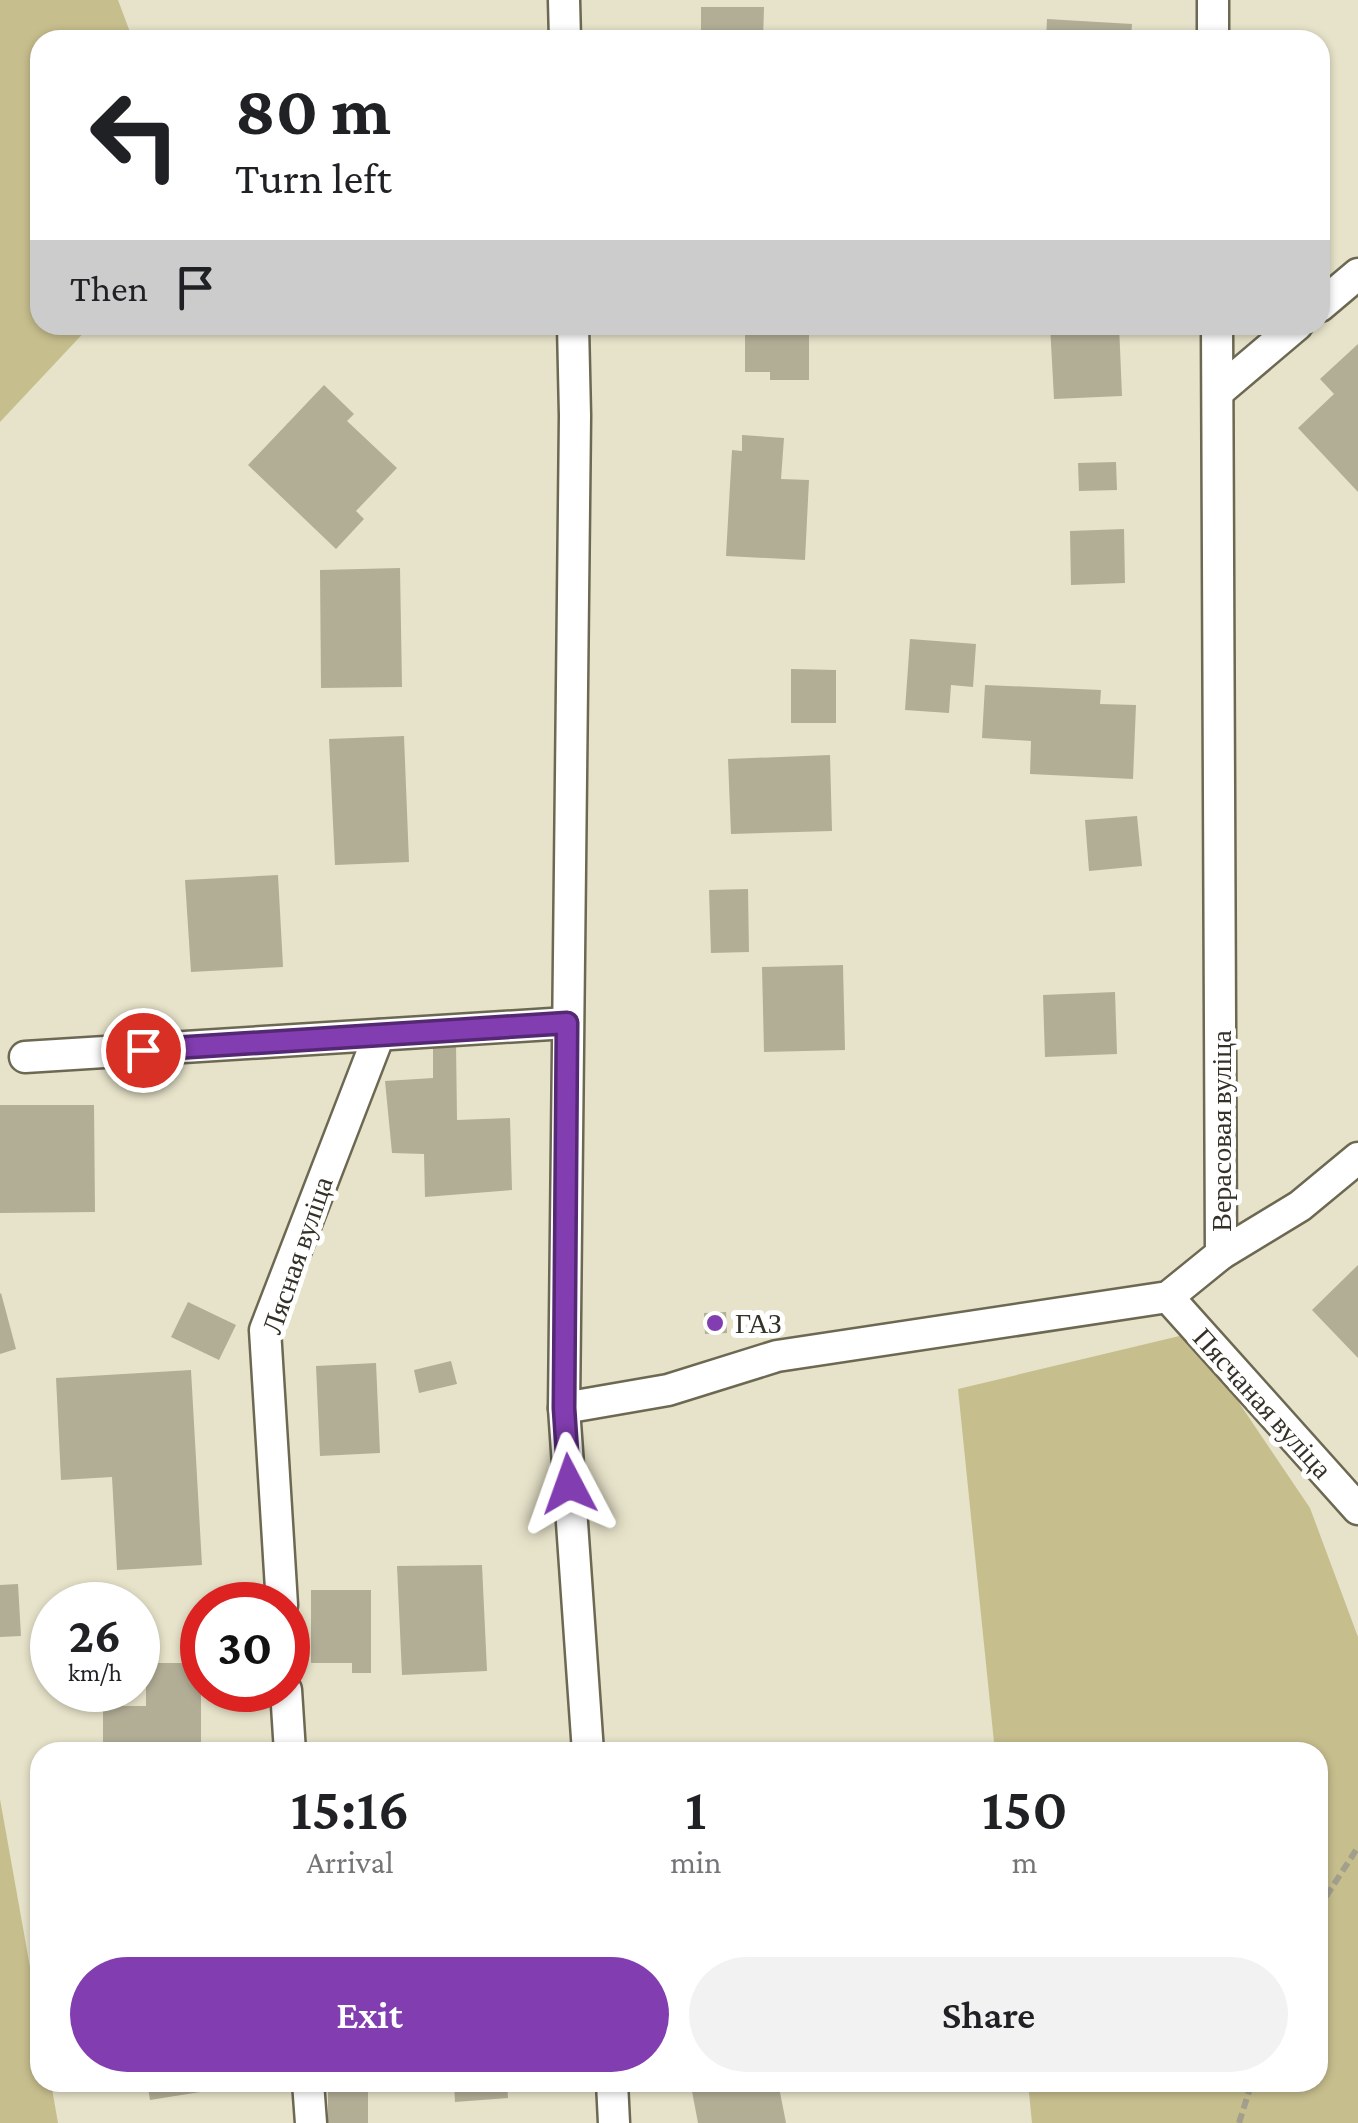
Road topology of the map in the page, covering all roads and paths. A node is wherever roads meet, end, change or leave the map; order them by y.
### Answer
1 (564, 0) edge
2 (1213, 0) edge
3 (565, 30) edge
4 (1214, 30) edge
5 (1358, 274) edge
6 (1330, 298) edge
7 (572, 335) edge
8 (1217, 335) edge
9 (1286, 335) edge
10 (1218, 392) junction
11 (567, 1023) junction
12 (379, 1035) junction
13 (25, 1057) dead end
14 (1358, 1158) edge
15 (1221, 1254) junction
16 (1168, 1297) junction
17 (564, 1408) junction
18 (1358, 1509) edge
19 (281, 1582) edge
20 (287, 1712) edge
21 (289, 1742) edge
22 (587, 1742) edge
23 (1358, 1847) edge
24 (1328, 1893) edge
25 (308, 2092) edge
26 (612, 2092) edge
27 (1249, 2092) edge
28 (310, 2123) edge
29 (614, 2123) edge
30 (1238, 2123) edge

1 - 3 street
2 - 4 street
5 - 6 street
7 - 11 street
8 - 10 street, Верасовая вуліца
9 - 10 street
10 - 15 street, Верасовая вуліца
11 - 12 street
11 - 17 street
12 - 13 street
12 - 19 street, Лясная вуліца
14 - 15 street
15 - 16 street, Верасовая вуліца
16 - 17 street
16 - 18 street, Пясчаная вуліца
17 - 22 street
20 - 21 street
23 - 24 path
25 - 28 street
26 - 29 street
27 - 30 path

